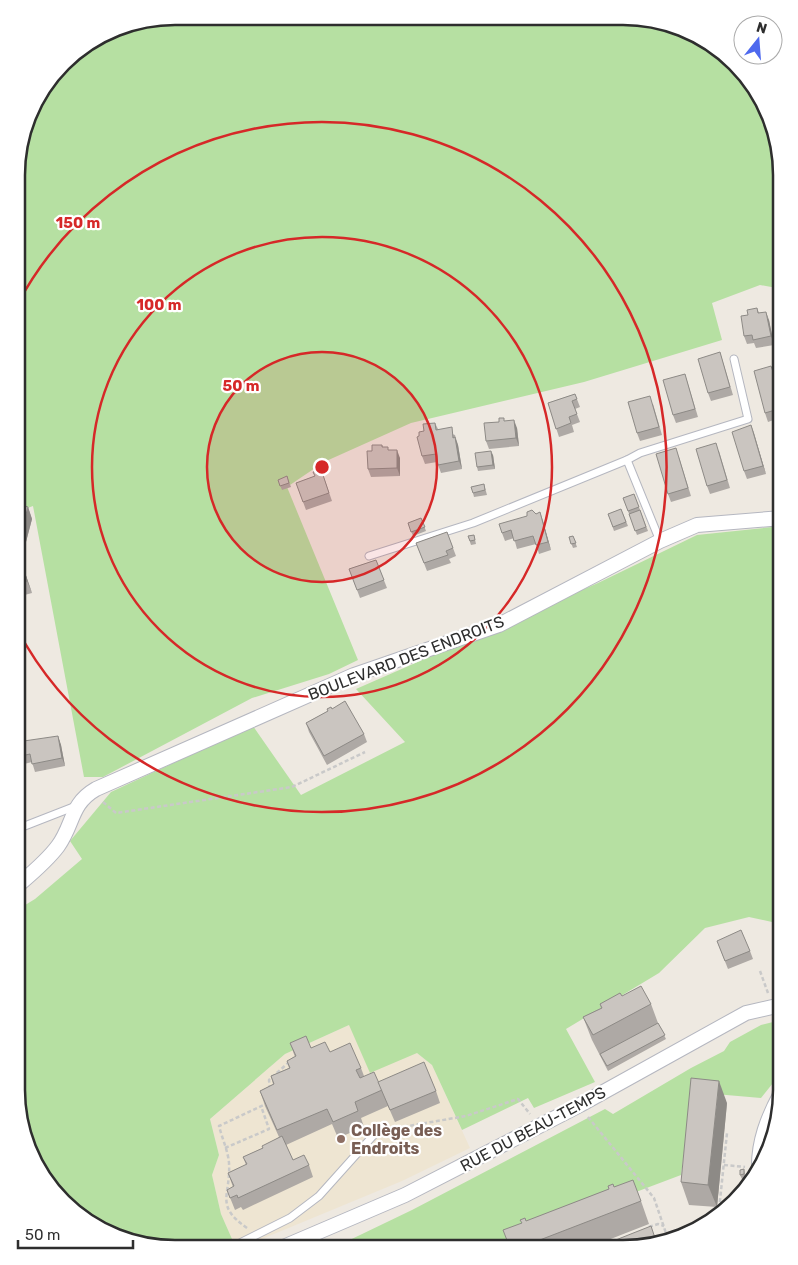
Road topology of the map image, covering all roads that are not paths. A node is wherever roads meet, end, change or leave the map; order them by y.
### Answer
1 (734, 359) dead end
2 (627, 460) junction
3 (773, 519) edge
4 (660, 541) junction
5 (369, 556) dead end
6 (76, 806) junction
7 (25, 826) edge
8 (25, 878) edge
9 (773, 1007) edge
10 (772, 1110) edge
11 (380, 1128) dead end
12 (760, 1152) edge
13 (248, 1240) edge
14 (300, 1240) edge

1 - 2 lane
2 - 4 lane
2 - 5 lane
3 - 4 street, BOULEVARD DES ENDROITS
4 - 6 street, BOULEVARD DES ENDROITS
6 - 7 lane
6 - 8 street, BOULEVARD DES ENDROITS
9 - 14 street, RUE DU BEAU-TEMPS
10 - 12 street
11 - 13 lane

